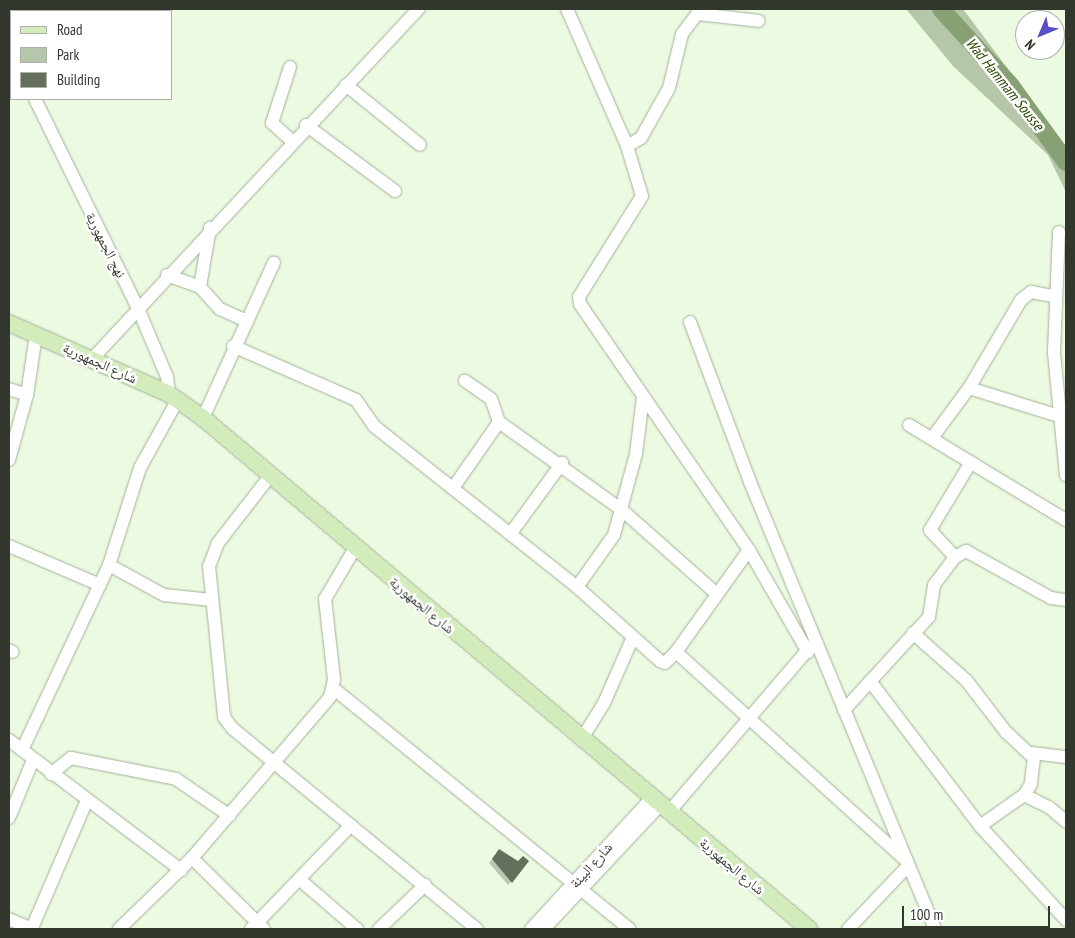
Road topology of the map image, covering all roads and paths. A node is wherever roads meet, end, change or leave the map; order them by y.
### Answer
1 (419, 9) edge
2 (567, 9) edge
3 (759, 21) dead end
4 (290, 67) dead end
5 (346, 85) junction
6 (35, 100) edge
7 (306, 125) junction
8 (292, 141) junction
9 (420, 145) dead end
10 (627, 146) junction
11 (395, 191) dead end
12 (210, 228) junction
13 (1059, 232) dead end
14 (274, 262) dead end
15 (167, 275) junction
16 (200, 286) junction
17 (1053, 296) junction
18 (137, 306) junction
19 (247, 321) junction
20 (690, 322) dead end
21 (9, 323) edge
22 (36, 335) junction
23 (233, 346) junction
24 (93, 358) junction
25 (465, 381) dead end
26 (9, 388) edge
27 (969, 388) junction
28 (27, 395) junction
29 (643, 397) junction
30 (173, 398) junction
31 (1059, 416) junction
32 (203, 418) junction
33 (499, 422) junction
34 (909, 425) dead end
35 (932, 438) junction
36 (9, 460) edge
37 (971, 462) junction
38 (562, 463) junction
39 (270, 476) junction
40 (1066, 476) edge
41 (453, 488) junction
42 (622, 510) junction
43 (1066, 520) edge
44 (511, 533) junction
45 (9, 546) edge
46 (355, 548) junction
47 (749, 550) junction
48 (955, 557) junction
49 (109, 565) junction
50 (100, 585) junction
51 (577, 587) junction
52 (717, 594) junction
53 (212, 600) junction
54 (1066, 600) edge
55 (913, 633) junction
56 (633, 637) junction
57 (815, 640) junction
58 (676, 652) junction
59 (808, 652) junction
60 (870, 681) junction
61 (334, 688) junction
62 (844, 710) junction
63 (749, 720) junction
64 (9, 740) edge
65 (581, 740) junction
66 (22, 750) junction
67 (1032, 753) junction
68 (1066, 757) edge
69 (33, 760) junction
70 (276, 764) junction
71 (51, 774) junction
72 (1024, 795) junction
73 (87, 800) junction
74 (659, 806) junction
75 (10, 809) edge
76 (230, 816) junction
77 (1066, 822) edge
78 (351, 825) junction
79 (980, 826) junction
80 (192, 858) junction
81 (907, 863) junction
82 (180, 870) junction
83 (299, 879) junction
84 (425, 884) junction
85 (578, 887) junction
86 (9, 918) edge
87 (1066, 920) edge
88 (257, 927) edge
89 (32, 928) edge
90 (119, 929) edge
91 (356, 929) edge
92 (379, 929) edge
93 (477, 929) edge
94 (531, 929) edge
95 (544, 929) edge
96 (630, 929) edge
97 (808, 929) edge
98 (848, 929) edge
99 (935, 929) edge

1 - 5 street
2 - 10 street
3 - 10 street
4 - 8 street
5 - 7 street
5 - 9 street
6 - 18 street, نهج الجمهورية
7 - 8 street
7 - 11 street
8 - 12 street
10 - 29 street
12 - 15 street
12 - 16 street
13 - 17 street
14 - 19 street
15 - 16 street
15 - 18 street
16 - 19 street
17 - 27 street
17 - 31 street
18 - 24 street
18 - 30 street, نهج الجمهورية
19 - 23 street
20 - 57 street
21 - 22 main road, شارع الجمهورية
22 - 24 main road, شارع الجمهورية
22 - 28 street
23 - 32 street
23 - 41 street
24 - 30 main road, شارع الجمهورية
25 - 33 street
26 - 28 street
27 - 31 street
27 - 35 street
28 - 36 street
29 - 42 street
29 - 47 street
30 - 32 main road, شارع الجمهورية
30 - 49 street
31 - 40 street
32 - 39 main road, شارع الجمهورية
33 - 38 street
33 - 41 street
34 - 35 street
35 - 37 street
37 - 43 street
37 - 48 street
38 - 42 street
38 - 44 street
39 - 46 main road, شارع الجمهورية
39 - 53 street
41 - 44 street
42 - 51 street
42 - 52 street
44 - 51 street
45 - 50 street
46 - 61 street
46 - 65 main road, شارع الجمهورية
47 - 52 street
47 - 59 street
48 - 54 street
48 - 55 street
49 - 50 street
49 - 53 street
50 - 66 street
51 - 56 street
52 - 58 street
53 - 70 street
55 - 60 street
55 - 67 street
56 - 58 street
56 - 65 street
57 - 59 street, شارع البيئة
57 - 62 street
58 - 63 street
59 - 63 street, شارع البيئة
60 - 62 street
60 - 79 street
61 - 70 street
61 - 85 street
62 - 81 street
63 - 74 street, شارع البيئة
63 - 81 street
64 - 66 street
65 - 74 main road, شارع الجمهورية
66 - 69 street
67 - 68 street
67 - 72 street
69 - 71 street
69 - 75 street
70 - 76 street
70 - 78 street
71 - 73 street
71 - 76 street
72 - 77 street
72 - 79 street
73 - 82 street
73 - 89 street
74 - 85 street, شارع البيئة
74 - 97 main road, شارع الجمهورية
76 - 80 street
78 - 83 street
78 - 84 street
79 - 87 street
80 - 82 street
80 - 88 street
81 - 98 street
81 - 99 street
82 - 90 street
83 - 88 street
83 - 91 street
84 - 92 street
84 - 93 street
85 - 94 street, شارع البيئة
85 - 95 street, شارع البيئة
85 - 96 street
86 - 89 street

